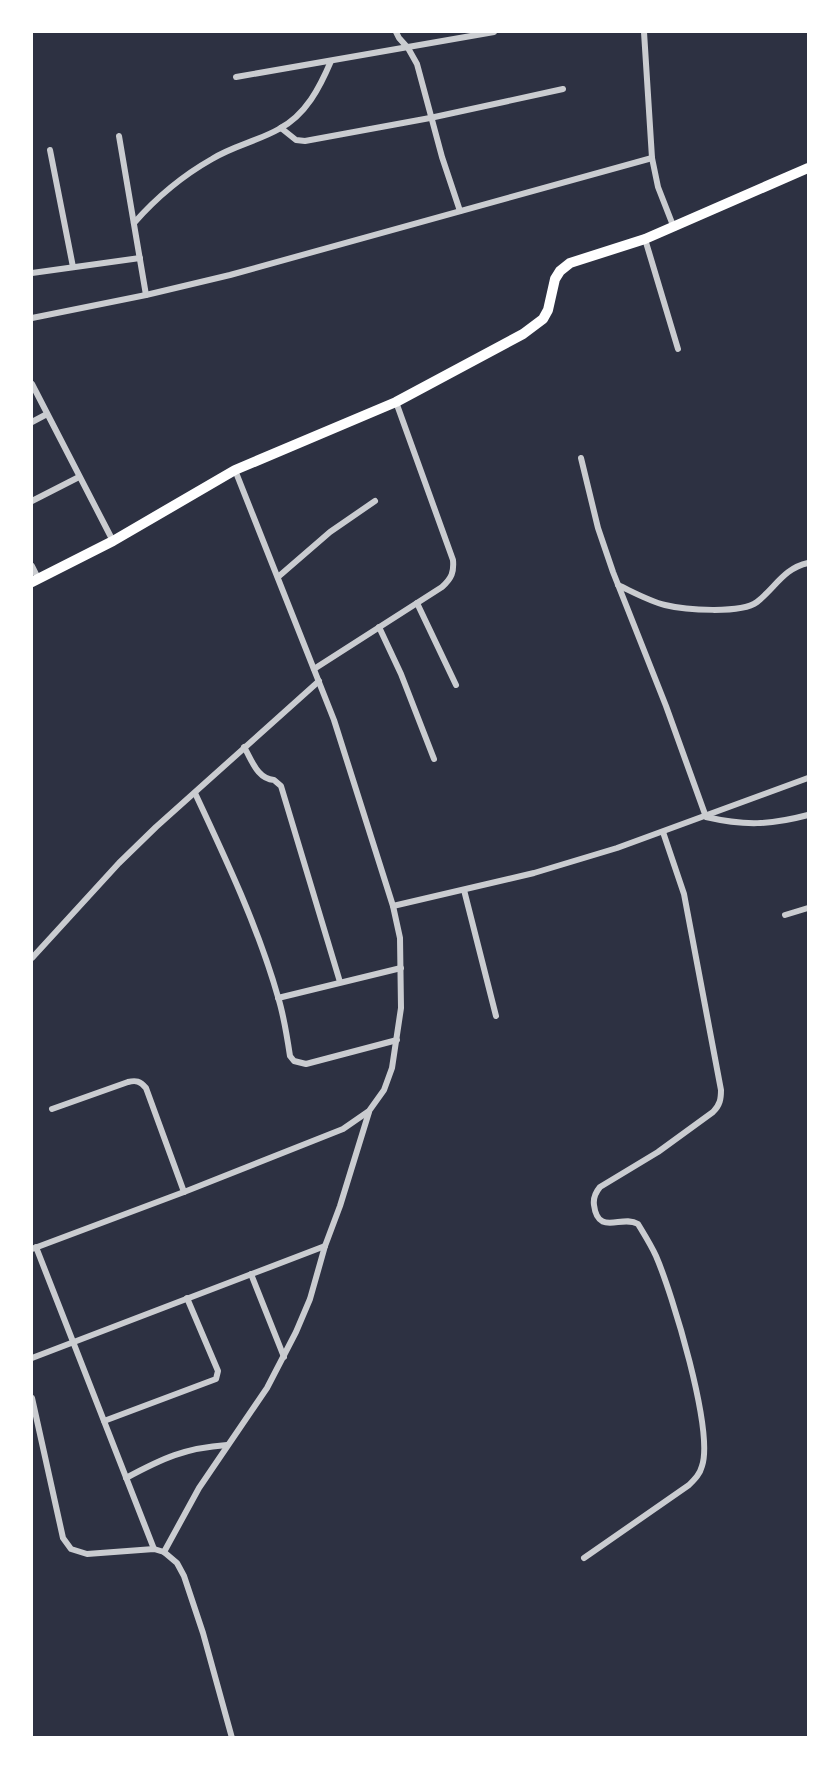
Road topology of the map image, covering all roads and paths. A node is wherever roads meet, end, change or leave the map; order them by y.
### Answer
1 (396, 32) edge
2 (494, 32) edge
3 (644, 32) edge
4 (408, 48) junction
5 (331, 61) junction
6 (236, 77) dead end
7 (563, 89) dead end
8 (430, 118) junction
9 (281, 128) junction
10 (119, 136) dead end
11 (50, 150) dead end
12 (652, 158) junction
13 (808, 168) edge
14 (460, 211) junction
15 (134, 223) junction
16 (674, 228) junction
17 (645, 239) junction
18 (140, 258) junction
19 (73, 267) junction
20 (32, 273) edge
21 (146, 296) junction
22 (32, 318) edge
23 (678, 349) dead end
24 (32, 384) edge
25 (396, 402) junction
26 (46, 414) junction
27 (32, 422) edge
28 (581, 458) dead end
29 (235, 470) junction
30 (79, 477) junction
31 (32, 501) edge
32 (375, 501) dead end
33 (113, 542) junction
34 (808, 563) edge
35 (32, 566) edge
36 (278, 577) junction
37 (35, 580) edge
38 (618, 585) junction
39 (417, 603) junction
40 (379, 627) junction
41 (314, 669) junction
42 (319, 681) junction
43 (456, 685) dead end
44 (244, 747) junction
45 (434, 759) dead end
46 (808, 778) edge
47 (195, 793) junction
48 (808, 815) edge
49 (706, 817) junction
50 (663, 832) junction
51 (464, 890) junction
52 (393, 906) junction
53 (808, 908) edge
54 (785, 915) dead end
55 (32, 958) edge
56 (401, 968) junction
57 (340, 982) junction
58 (278, 998) junction
59 (496, 1016) dead end
60 (397, 1040) junction
61 (52, 1109) dead end
62 (369, 1111) junction
63 (184, 1192) junction
64 (325, 1246) junction
65 (34, 1248) edge
66 (251, 1274) junction
67 (187, 1298) junction
68 (74, 1343) junction
69 (284, 1357) junction
70 (32, 1358) edge
71 (32, 1398) edge
72 (104, 1421) junction
73 (227, 1445) junction
74 (126, 1478) junction
75 (154, 1549) junction
76 (164, 1552) junction
77 (584, 1558) dead end
78 (232, 1737) edge

1 - 4 street
2 - 4 street
3 - 12 street
4 - 5 street
4 - 8 street
5 - 6 street
5 - 9 street
7 - 8 street
8 - 9 street
8 - 14 street
9 - 15 street
10 - 15 street
11 - 19 street
12 - 14 street
12 - 16 street
13 - 16 main road
14 - 21 street
15 - 18 street
16 - 17 main road
17 - 23 street
17 - 25 main road
18 - 19 street
18 - 21 street
19 - 20 street
21 - 22 street
24 - 26 street
25 - 29 main road
25 - 39 street
26 - 27 street
26 - 30 street
28 - 38 street
29 - 33 main road
29 - 36 street
30 - 31 street
30 - 33 street
32 - 36 street
33 - 37 main road
34 - 38 street
35 - 37 street
36 - 41 street
38 - 49 street
39 - 40 street
39 - 43 street
40 - 41 street
40 - 45 street
41 - 42 street
42 - 44 street
42 - 52 street
44 - 47 street
44 - 57 street
46 - 49 street
47 - 55 street
47 - 58 street
48 - 49 street
49 - 50 street
50 - 51 street
50 - 77 street
51 - 52 street
51 - 59 street
52 - 56 street
53 - 54 street
56 - 57 street
56 - 60 street
57 - 58 street
58 - 60 street
60 - 62 street
61 - 63 street
62 - 63 street
62 - 64 street
63 - 65 street
64 - 66 street
64 - 69 street
65 - 68 street
66 - 67 street
66 - 69 street
67 - 68 street
67 - 72 street
68 - 70 street
68 - 72 street
69 - 73 street
71 - 75 street
72 - 74 street
73 - 74 street
73 - 76 street
74 - 75 street
75 - 76 street
76 - 78 street

